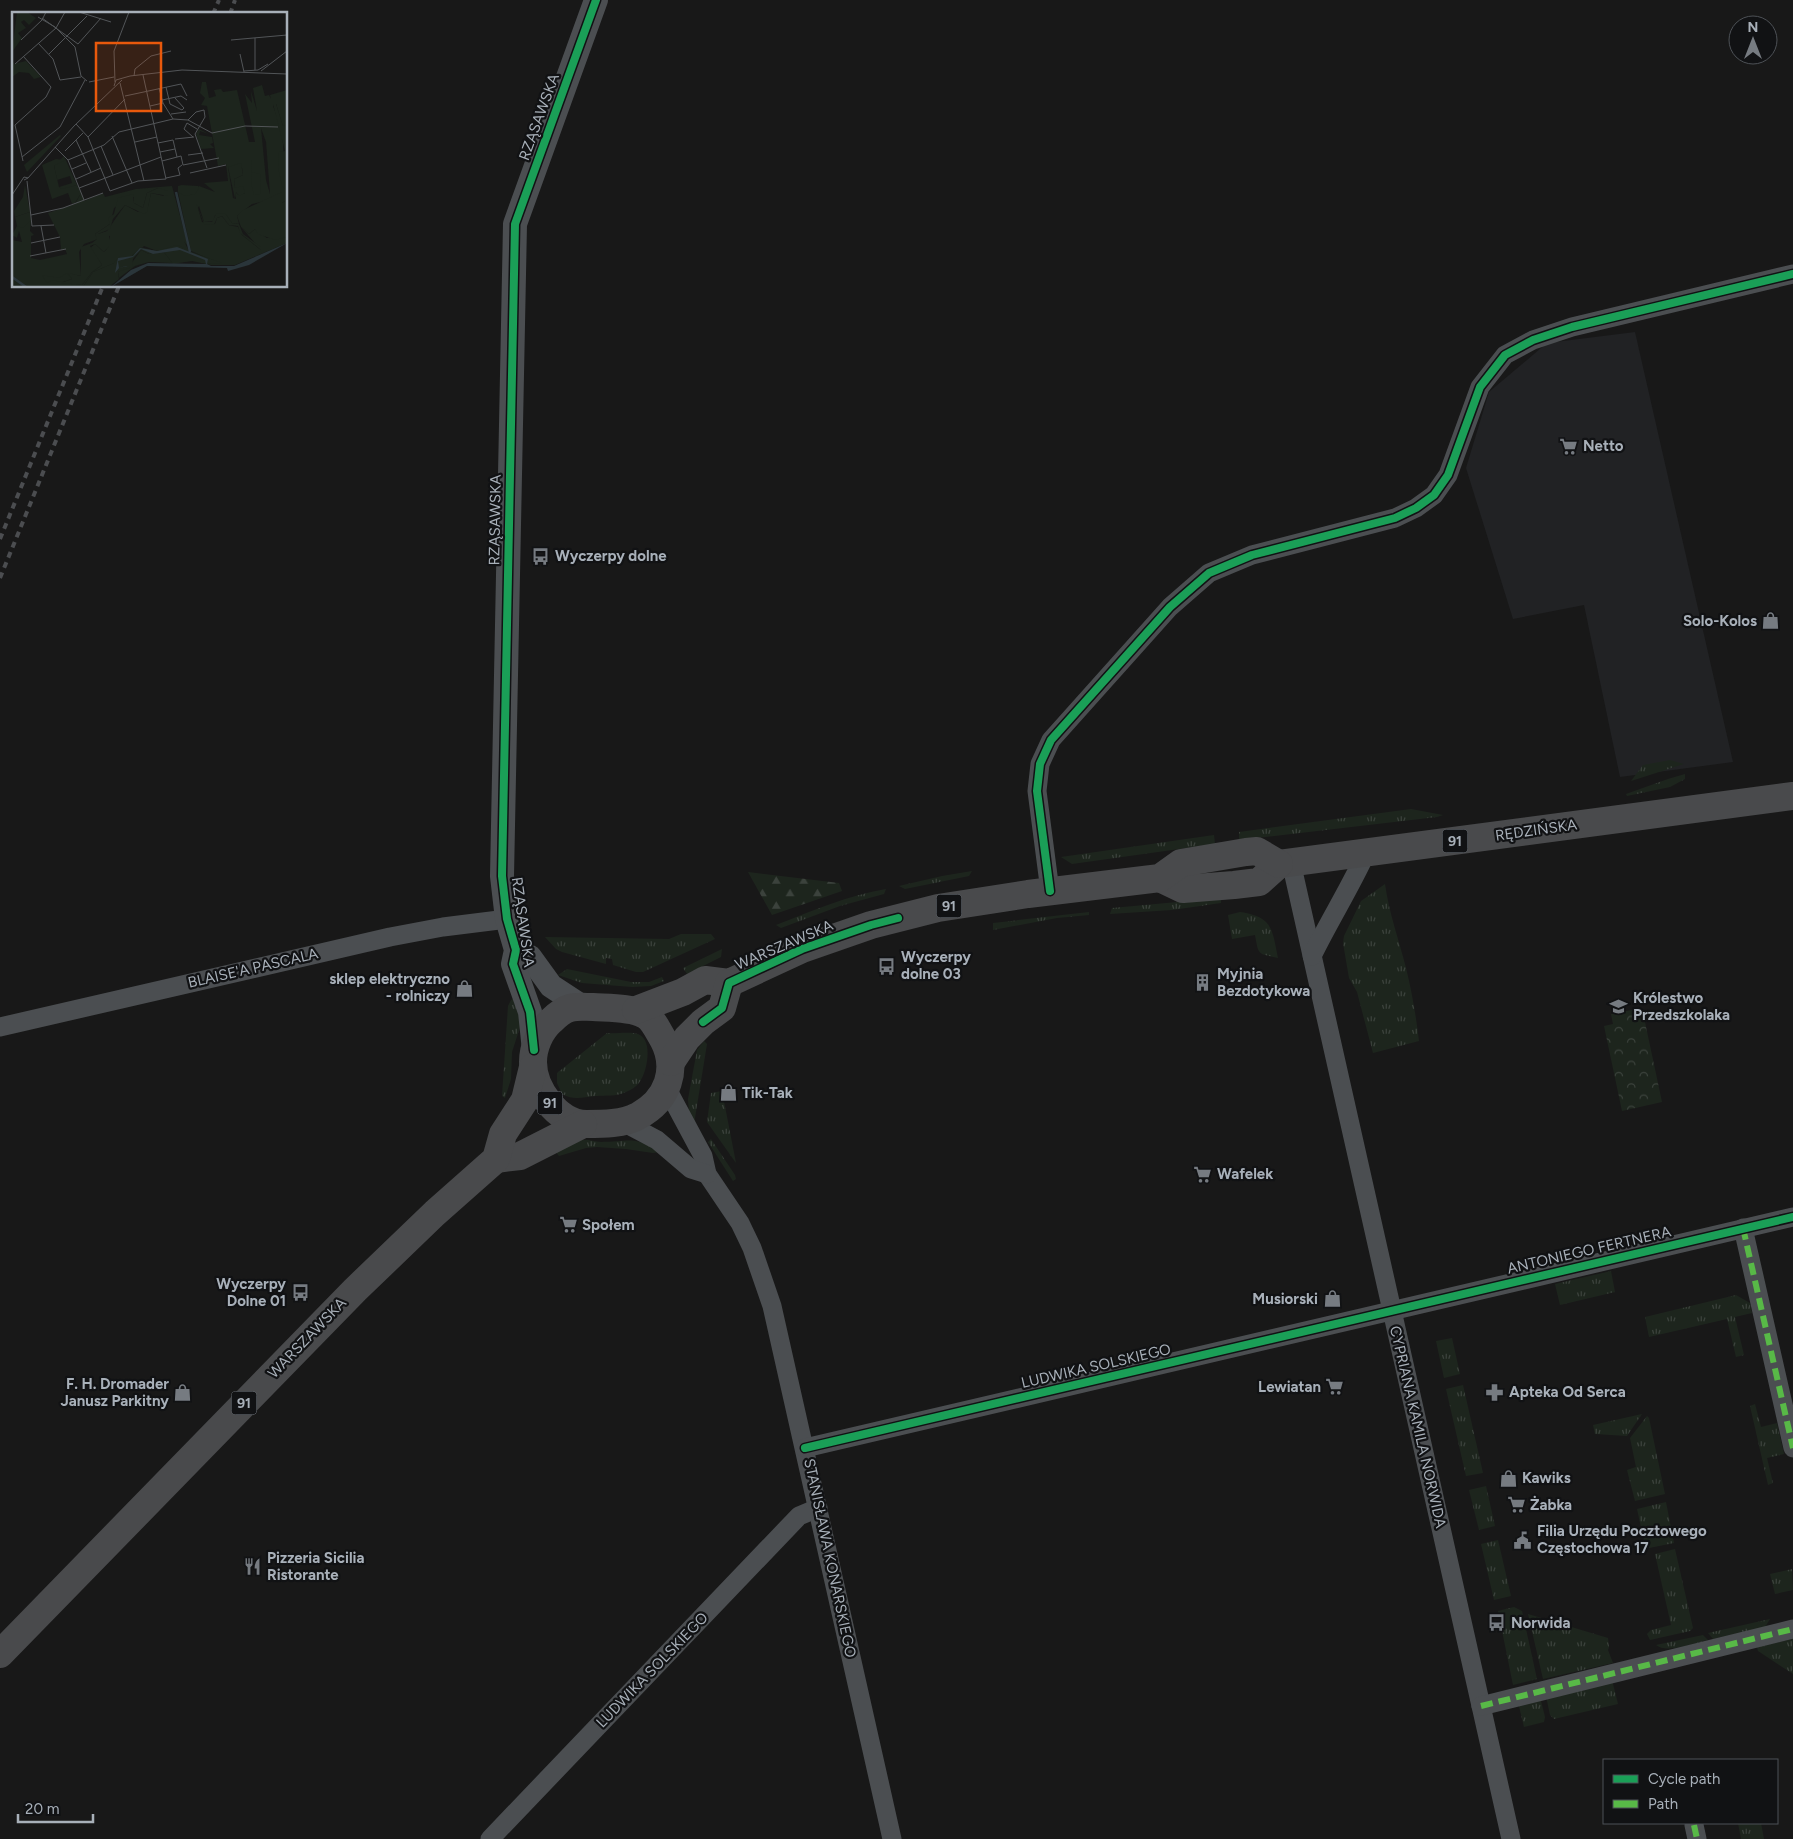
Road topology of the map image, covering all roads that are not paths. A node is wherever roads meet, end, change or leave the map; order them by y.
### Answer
1 (596, 0) edge
2 (1793, 274) edge
3 (1793, 796) edge
4 (1366, 853) junction
5 (1285, 863) junction
6 (1050, 892) junction
7 (507, 919) junction
8 (516, 950) junction
9 (1312, 956) junction
10 (729, 983) junction
11 (583, 1007) junction
12 (636, 1010) junction
13 (0, 1027) edge
14 (534, 1058) junction
15 (668, 1075) junction
16 (623, 1122) junction
17 (583, 1124) junction
18 (496, 1159) junction
19 (707, 1174) junction
20 (1793, 1217) edge
21 (1743, 1228) junction
22 (1392, 1311) junction
23 (805, 1448) junction
24 (1793, 1448) edge
25 (818, 1508) junction
26 (1793, 1629) edge
27 (0, 1654) edge
28 (1481, 1706) junction
29 (490, 1839) edge
30 (892, 1839) edge
31 (1511, 1839) edge

1 - 7 street, RZĄSAWSKA
2 - 6 street
3 - 4 main road, RĘDZIŃSKA / 91
4 - 5 main road, RĘDZIŃSKA / 91
4 - 9 street
5 - 6 main road, WARSZAWSKA / 91
5 - 9 street, CYPRIANA KAMILA NORWIDA
6 - 10 main road, WARSZAWSKA / 91
7 - 8 street, RZĄSAWSKA
7 - 13 street, BLAISE'A PASCALA
8 - 11 street, RZĄSAWSKA
8 - 14 street, RZĄSAWSKA
9 - 22 street, CYPRIANA KAMILA NORWIDA
10 - 12 main road, WARSZAWSKA / 91
10 - 15 main road, WARSZAWSKA / 91
11 - 12 main road, 91
11 - 14 main road, 91
12 - 15 main road
14 - 17 main road, 91
14 - 18 main road, 91
15 - 16 main road, 91
15 - 19 street, STANISŁAWA KONARSKIEGO
16 - 17 main road, 91
16 - 19 street
17 - 18 main road, 91
18 - 27 main road, WARSZAWSKA / 91
19 - 23 street, STANISŁAWA KONARSKIEGO
20 - 21 street, ANTONIEGO FERTNERA
21 - 22 street, ANTONIEGO FERTNERA
21 - 24 street
22 - 23 street, LUDWIKA SOLSKIEGO
22 - 28 street, CYPRIANA KAMILA NORWIDA
23 - 25 street, STANISŁAWA KONARSKIEGO
25 - 29 street, LUDWIKA SOLSKIEGO
25 - 30 street, STANISŁAWA KONARSKIEGO
26 - 28 street
28 - 31 street, CYPRIANA KAMILA NORWIDA

